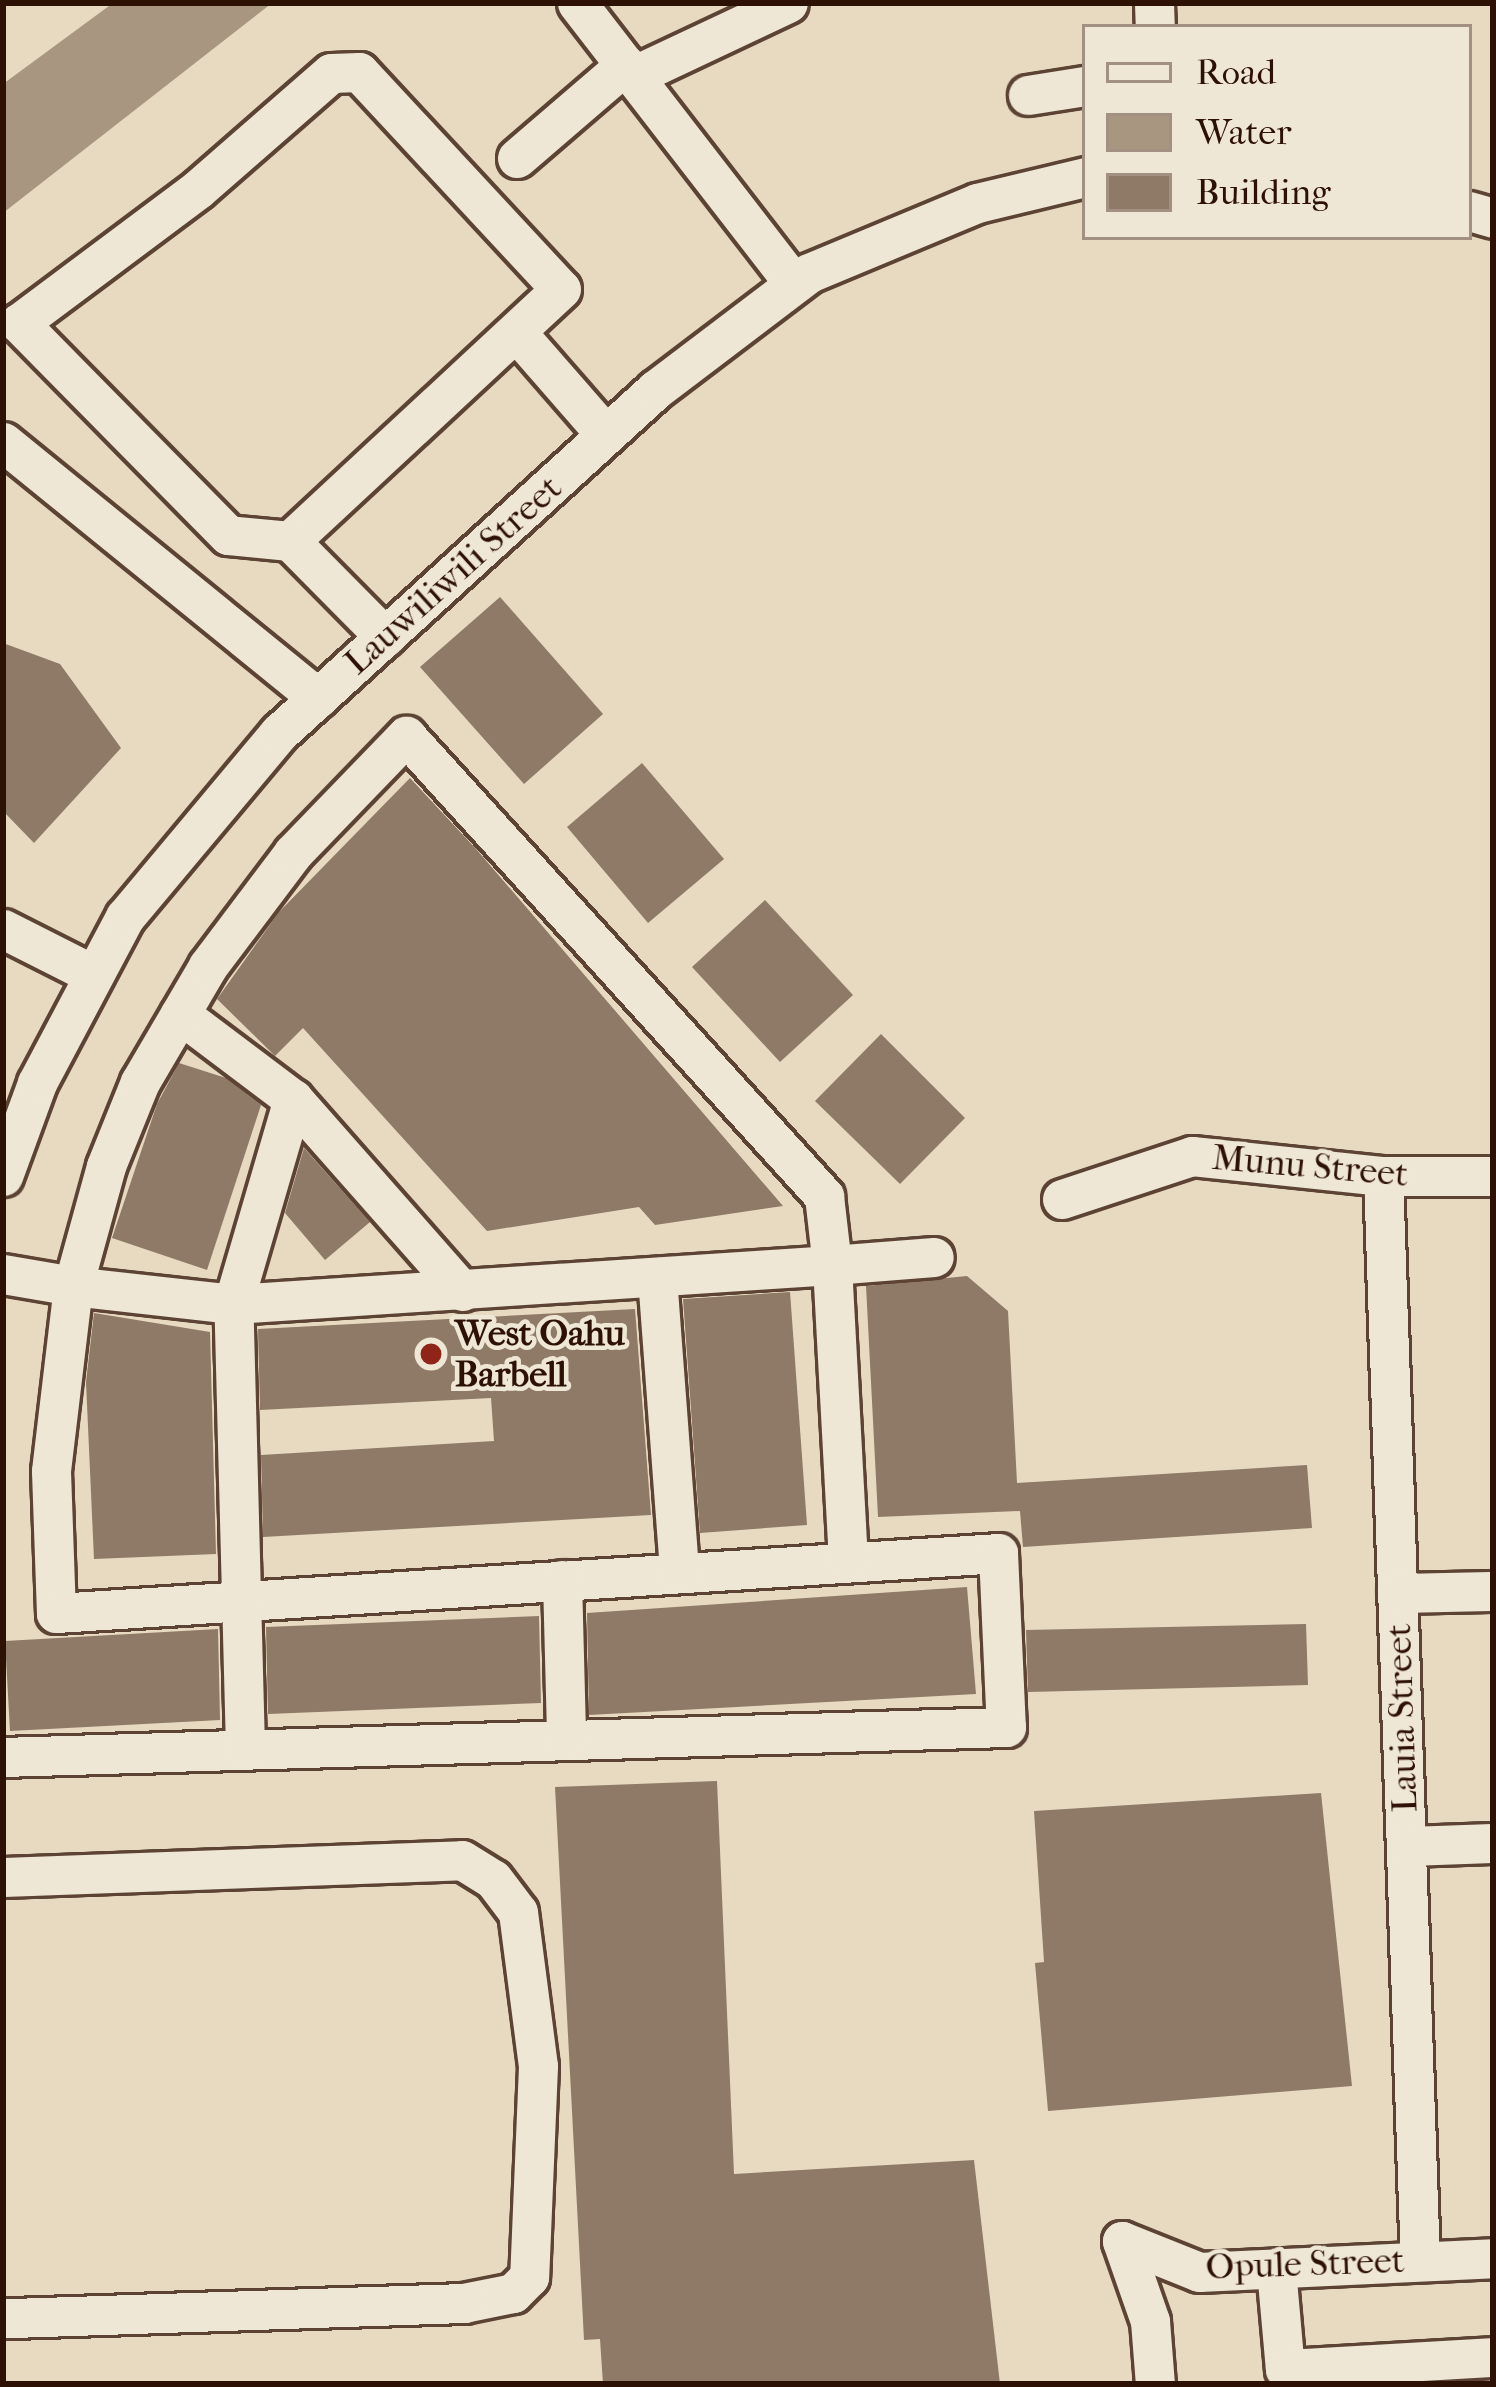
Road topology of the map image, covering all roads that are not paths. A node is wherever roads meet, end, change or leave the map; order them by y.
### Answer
1 (577, 3) edge
2 (763, 8) edge
3 (629, 71) junction
4 (1082, 86) edge
5 (1028, 94) dead end
6 (518, 158) dead end
7 (1082, 178) edge
8 (794, 284) junction
9 (517, 334) junction
10 (606, 435) junction
11 (3, 442) edge
12 (290, 541) junction
13 (386, 637) junction
14 (318, 698) junction
15 (3, 929) edge
16 (92, 974) junction
17 (180, 1014) junction
18 (293, 1099) junction
19 (3, 1175) edge
20 (1383, 1176) junction
21 (1493, 1176) edge
22 (1062, 1199) dead end
23 (934, 1257) dead end
24 (832, 1265) junction
25 (3, 1274) edge
26 (657, 1277) junction
27 (73, 1286) junction
28 (462, 1291) junction
29 (232, 1304) junction
30 (848, 1561) junction
31 (679, 1572) junction
32 (562, 1580) junction
33 (1493, 1591) edge
34 (1397, 1593) junction
35 (241, 1602) junction
36 (566, 1738) junction
37 (245, 1748) junction
38 (3, 1757) edge
39 (1493, 1843) edge
40 (1408, 1846) junction
41 (3, 1877) edge
42 (1493, 2258) edge
43 (1420, 2261) junction
44 (1276, 2269) junction
45 (3, 2318) edge
46 (1493, 2357) edge
47 (1286, 2376) edge
48 (1155, 2384) edge

1 - 3 street
2 - 3 street
3 - 6 street
3 - 8 street
4 - 5 street
7 - 8 street, Lauwiliwili Street
8 - 10 street, Lauwiliwili Street
9 - 10 street
9 - 12 street
9 - 12 street
10 - 13 street, Lauwiliwili Street
11 - 14 street
12 - 13 street
13 - 14 street, Lauwiliwili Street
14 - 16 street, Lauwiliwili Street
15 - 16 street
16 - 19 street, Lauwiliwili Street
17 - 18 street
17 - 24 street
17 - 27 street
18 - 28 street
18 - 29 street
20 - 21 street, Munu Street
20 - 22 street, Munu Street
20 - 34 street, Lauia Street
23 - 24 street
24 - 26 street
24 - 30 street
25 - 27 street
26 - 28 street
26 - 31 street
27 - 29 street
27 - 35 street
28 - 29 street
29 - 35 street
30 - 31 street
30 - 36 street
31 - 32 street
32 - 35 street
32 - 36 street
33 - 34 street
34 - 40 street, Lauia Street
35 - 37 street
36 - 37 street
37 - 38 street
39 - 40 street
40 - 43 street, Lauia Street
41 - 45 street
42 - 43 street, Opule Street
43 - 44 street, Opule Street
44 - 47 street
44 - 48 street, Opule Street
46 - 47 street

